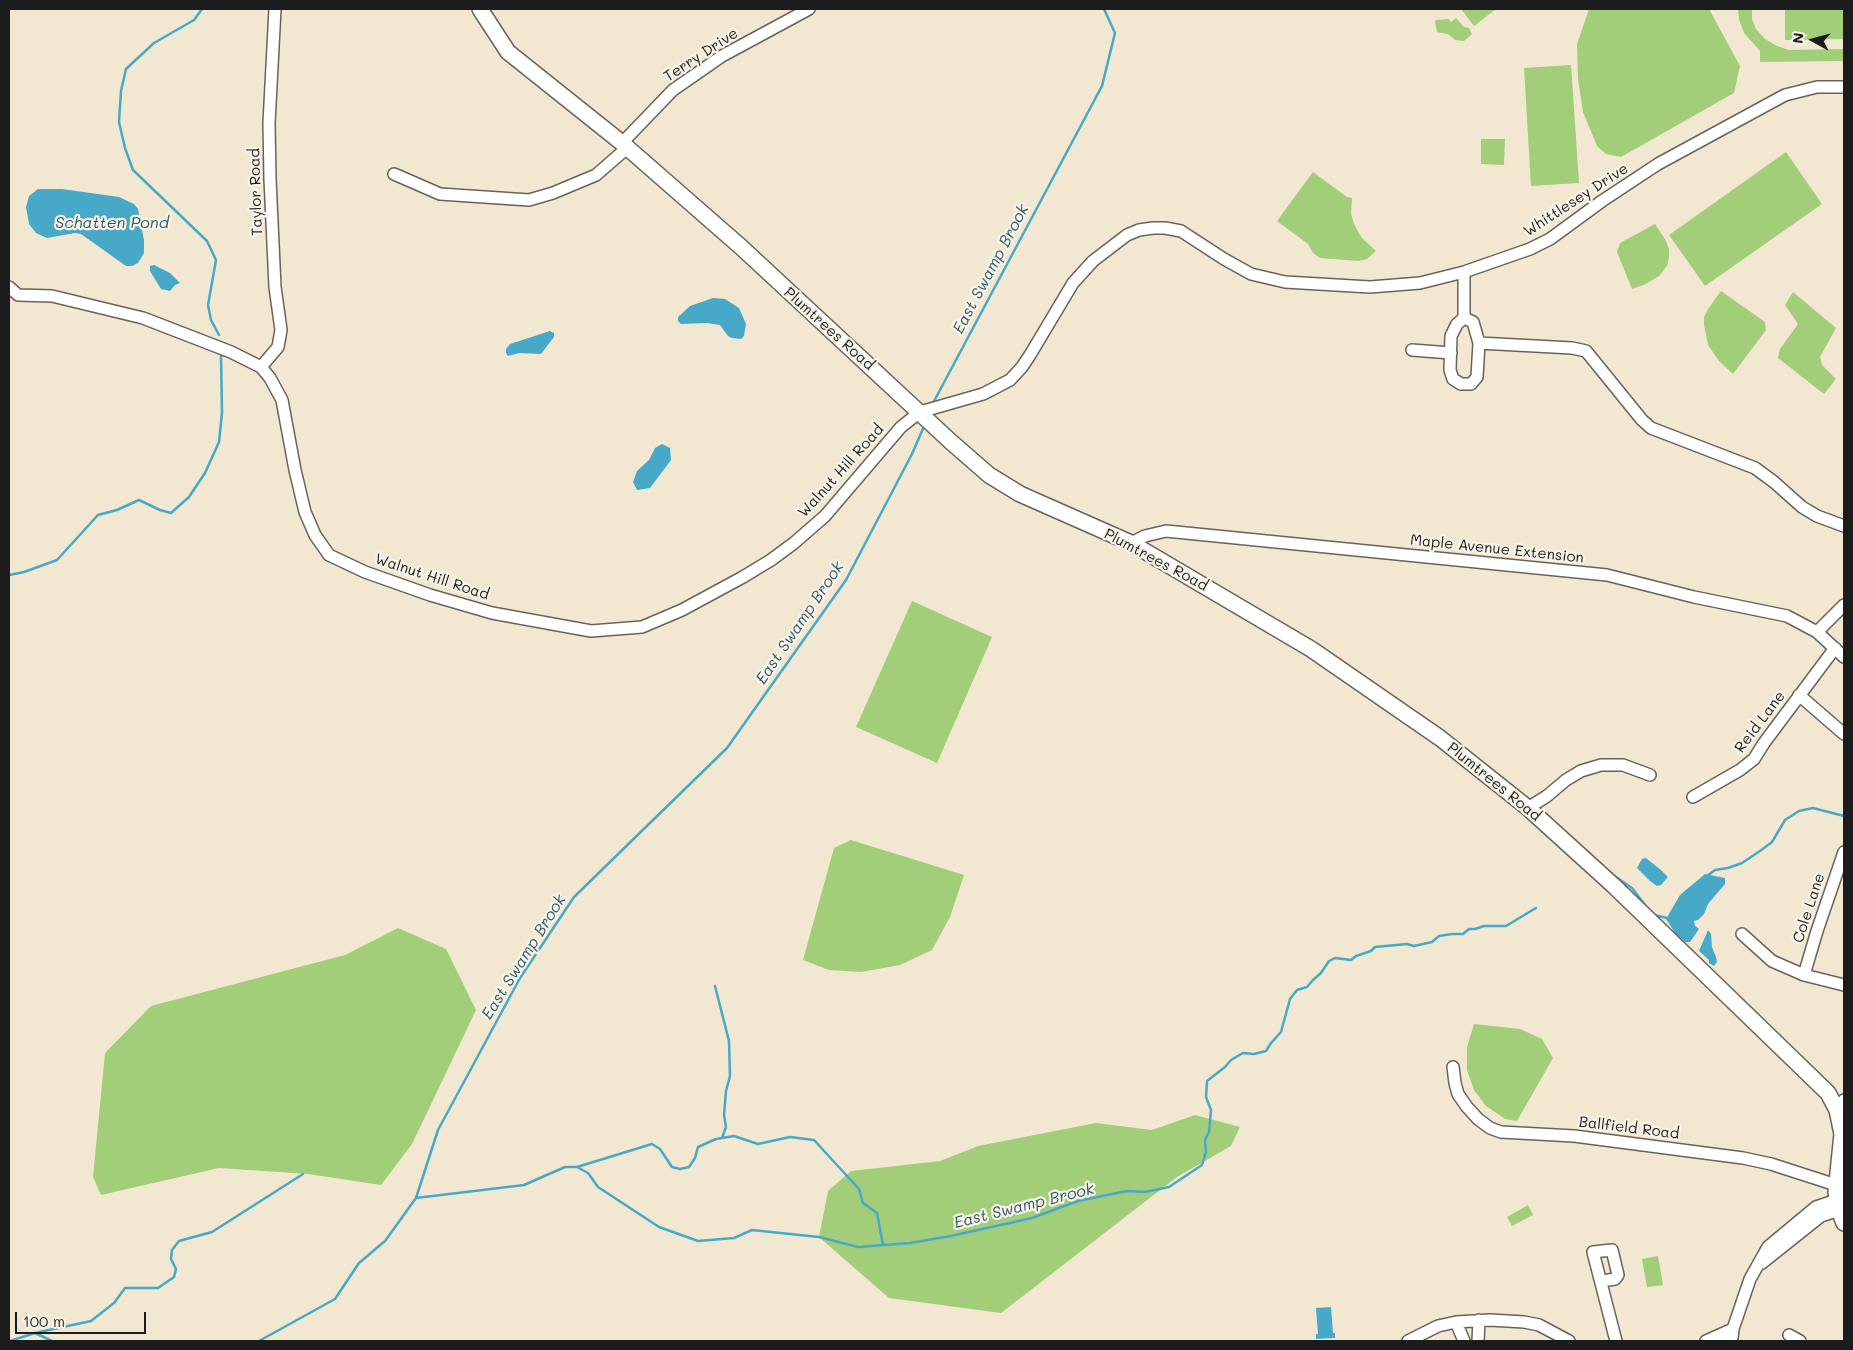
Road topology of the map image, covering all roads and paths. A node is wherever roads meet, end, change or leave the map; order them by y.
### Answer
1 (275, 9) edge
2 (480, 9) edge
3 (809, 9) edge
4 (1844, 87) edge
5 (625, 145) junction
6 (394, 174) dead end
7 (1464, 272) junction
8 (9, 287) edge
9 (13, 297) edge
10 (1464, 318) junction
11 (1478, 342) junction
12 (1412, 350) dead end
13 (1451, 353) junction
14 (261, 367) junction
15 (921, 413) junction
16 (1844, 526) edge
17 (1131, 543) junction
18 (1844, 605) edge
19 (1816, 632) junction
20 (1835, 648) junction
21 (1844, 657) edge
22 (1799, 695) junction
23 (1844, 734) edge
24 (1650, 775) dead end
25 (1693, 797) dead end
26 (1528, 808) junction
27 (1844, 853) edge
28 (1742, 934) dead end
29 (1804, 975) junction
30 (1844, 985) edge
31 (1453, 1067) dead end
32 (1841, 1105) edge
33 (1839, 1204) edge
34 (1602, 1281) dead end
35 (1479, 1320) junction
36 (1456, 1322) junction
37 (1733, 1329) junction
38 (1789, 1335) dead end
39 (1408, 1341) edge
40 (1464, 1341) edge
41 (1478, 1341) edge
42 (1569, 1341) edge
43 (1616, 1341) edge
44 (1706, 1341) edge
45 (1728, 1341) edge
46 (1800, 1341) edge

1 - 14 street, Taylor Road
2 - 5 main road, Plumtrees Road
3 - 5 street, Terry Drive
4 - 7 street, Whittlesey Drive
5 - 6 street, Terry Drive
5 - 15 main road, Plumtrees Road
7 - 10 street
7 - 15 street, Whittlesey Drive
8 - 9 street, Walnut Hill Road
9 - 14 street, Walnut Hill Road
10 - 11 street
10 - 13 street
11 - 13 street
11 - 16 street
12 - 13 street
14 - 15 street, Walnut Hill Road
15 - 17 main road, Plumtrees Road
17 - 19 street, Maple Avenue Extension
17 - 26 main road, Plumtrees Road
18 - 19 street
19 - 20 street, Maple Avenue Extension
20 - 21 street, Maple Avenue Extension
20 - 22 street, Reid Lane
22 - 23 street
22 - 25 street, Reid Lane
24 - 26 street
26 - 32 main road, Plumtrees Road
27 - 29 street, Cole Lane
28 - 29 street
29 - 30 street
31 - 33 street, Ballfield Road
32 - 33 main road
33 - 37 street
34 - 43 street
35 - 36 street
35 - 41 street
35 - 42 street
36 - 39 street
36 - 40 street
37 - 44 street
37 - 45 street
38 - 46 street

